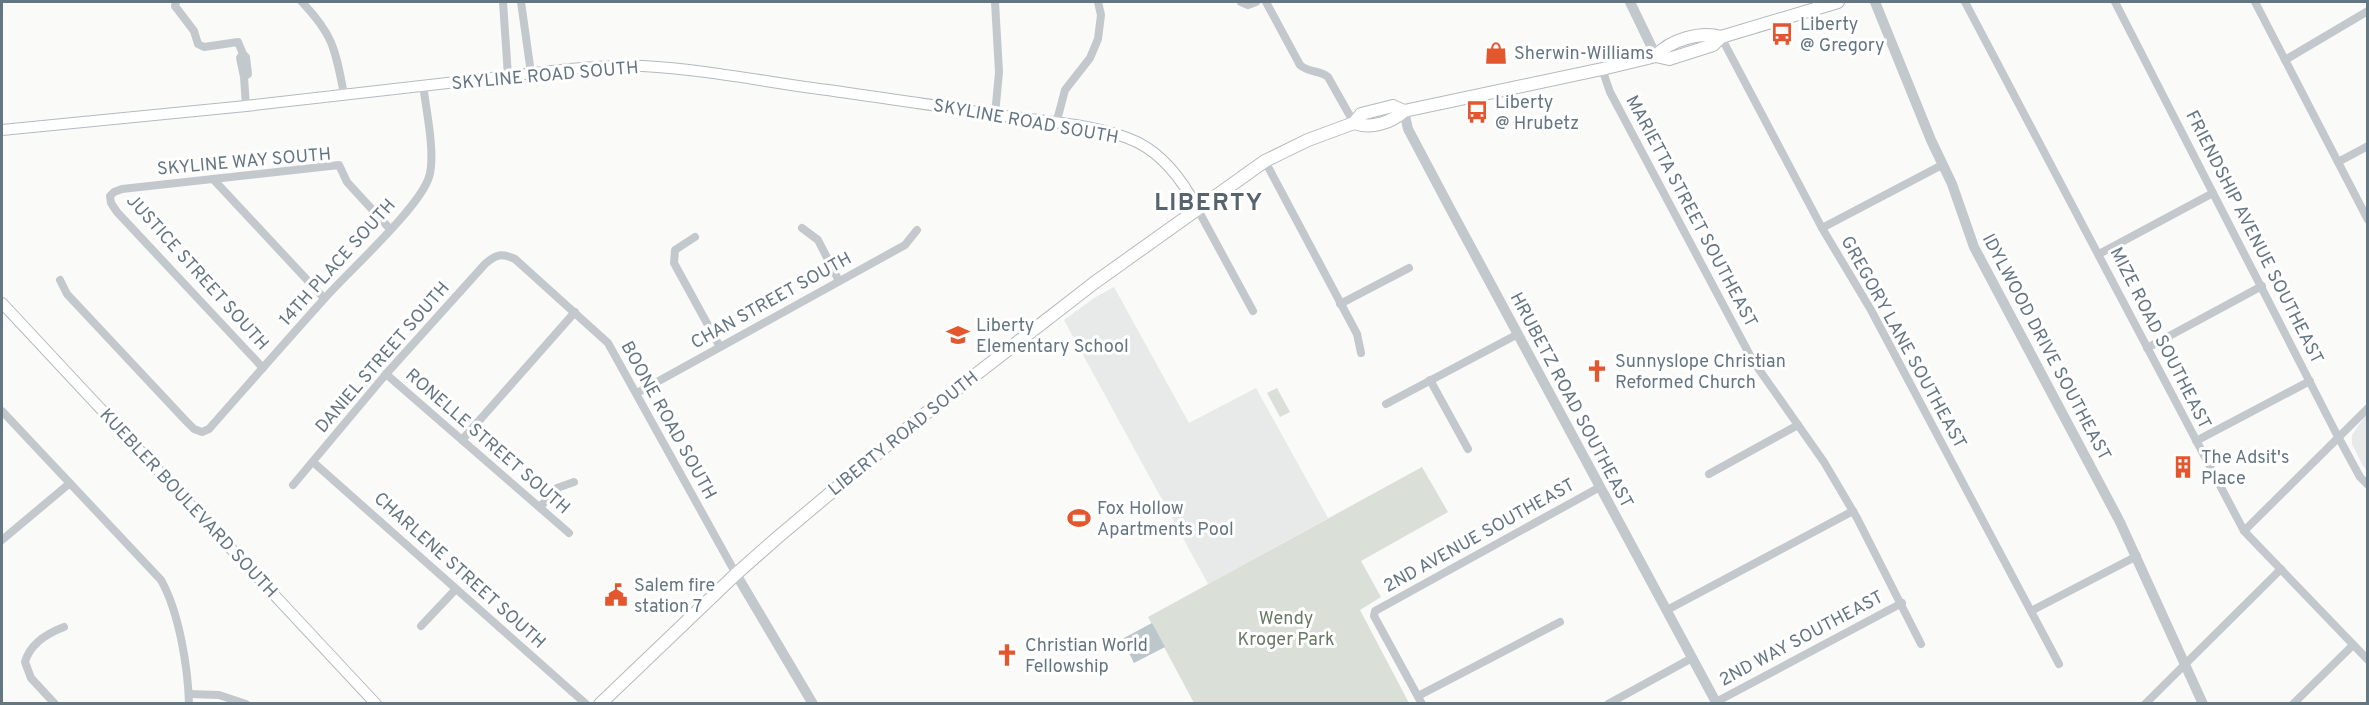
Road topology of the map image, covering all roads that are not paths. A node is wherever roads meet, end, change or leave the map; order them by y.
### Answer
1 (176, 2) edge
2 (302, 2) edge
3 (503, 2) edge
4 (522, 2) edge
5 (995, 2) edge
6 (1098, 2) edge
7 (1242, 2) edge
8 (1256, 2) edge
9 (1266, 2) edge
10 (1630, 2) edge
11 (1838, 2) edge
12 (1875, 2) edge
13 (1965, 2) edge
14 (2115, 2) edge
15 (2255, 2) edge
16 (2367, 11) edge
17 (1721, 37) junction
18 (1656, 56) junction
19 (2285, 60) junction
20 (1602, 69) junction
21 (531, 74) junction
22 (508, 76) junction
23 (423, 86) junction
24 (344, 94) junction
25 (246, 106) junction
26 (1404, 111) junction
27 (995, 115) junction
28 (1354, 123) junction
29 (1056, 124) junction
30 (2, 130) edge
31 (2367, 146) edge
32 (1265, 161) junction
33 (2338, 162) junction
34 (1942, 165) junction
35 (213, 179) junction
36 (2213, 193) junction
37 (110, 196) joint
38 (1197, 208) junction
39 (2367, 220) edge
40 (802, 228) dead end
41 (1822, 228) junction
42 (390, 229) junction
43 (917, 230) dead end
44 (694, 237) dead end
45 (2099, 254) junction
46 (499, 255) joint
47 (1409, 268) dead end
48 (60, 280) dead end
49 (839, 281) junction
50 (2262, 286) junction
51 (324, 298) junction
52 (2, 303) edge
53 (1340, 304) junction
54 (1253, 311) dead end
55 (575, 312) junction
56 (1518, 334) junction
57 (720, 347) junction
58 (2147, 348) junction
59 (1361, 354) dead end
60 (263, 368) junction
61 (386, 374) junction
62 (1430, 381) junction
63 (2310, 381) junction
64 (637, 393) junction
65 (1386, 404) dead end
66 (2367, 408) edge
67 (2, 411) edge
68 (1798, 425) junction
69 (2339, 437) junction
70 (462, 440) junction
71 (2196, 441) junction
72 (1468, 449) dead end
73 (313, 462) junction
74 (1709, 474) dead end
75 (574, 482) dead end
76 (70, 483) junction
77 (293, 485) dead end
78 (2367, 485) edge
79 (1600, 487) junction
80 (540, 507) junction
81 (1853, 511) junction
82 (2244, 531) junction
83 (569, 533) dead end
84 (2, 540) edge
85 (2137, 556) junction
86 (2281, 569) junction
87 (735, 574) junction
88 (456, 589) junction
89 (1902, 603) junction
90 (1667, 610) junction
91 (2031, 611) junction
92 (1560, 622) dead end
93 (421, 626) dead end
94 (64, 627) dead end
95 (1922, 645) dead end
96 (2353, 645) junction
97 (1692, 658) junction
98 (2367, 660) edge
99 (2059, 664) dead end
100 (2186, 664) junction
101 (189, 694) junction
102 (1420, 700) edge
103 (1716, 703) edge
104 (55, 704) edge
105 (189, 704) edge
106 (246, 704) edge
107 (376, 704) edge
108 (586, 704) edge
109 (600, 704) edge
110 (813, 704) edge
111 (1608, 704) edge
112 (2145, 704) edge
113 (2203, 704) edge
114 (2293, 704) edge

1 - 25 street
2 - 24 street
3 - 22 street
4 - 21 street
5 - 27 street
6 - 29 street
7 - 8 street
9 - 28 street
10 - 18 street
11 - 17 main road, LIBERTY ROAD SOUTH
12 - 34 street, IDYLWOOD DRIVE SOUTHEAST
13 - 45 street, MIZE ROAD SOUTHEAST
14 - 36 street, FRIENDSHIP AVENUE SOUTHEAST
15 - 19 street
16 - 19 street
17 - 18 main road, LIBERTY ROAD SOUTH
17 - 41 street, GREGORY LANE SOUTHEAST
18 - 20 main road, LIBERTY ROAD SOUTH
19 - 33 street
20 - 26 main road, LIBERTY ROAD SOUTH
20 - 68 street, MARIETTA STREET SOUTHEAST
21 - 22 main road, SKYLINE ROAD SOUTH
21 - 27 main road, SKYLINE ROAD SOUTH
22 - 23 main road, SKYLINE ROAD SOUTH
23 - 24 main road, SKYLINE ROAD SOUTH
23 - 42 street, 14TH PLACE SOUTH
24 - 25 main road, SKYLINE ROAD SOUTH
25 - 30 main road, SKYLINE ROAD SOUTH
26 - 28 main road, LIBERTY ROAD SOUTH
26 - 56 street, HRUBETZ ROAD SOUTHEAST
27 - 29 main road, SKYLINE ROAD SOUTH
28 - 32 main road, LIBERTY ROAD SOUTH
29 - 38 main road, SKYLINE ROAD SOUTH
31 - 33 street
32 - 38 main road, LIBERTY ROAD SOUTH
32 - 53 street
33 - 39 street
34 - 41 street
34 - 85 street, IDYLWOOD DRIVE SOUTHEAST
35 - 37 street, SKYLINE WAY SOUTH
35 - 42 street, SKYLINE WAY SOUTH
35 - 51 street
36 - 45 street
36 - 50 street, FRIENDSHIP AVENUE SOUTHEAST
37 - 60 street, JUSTICE STREET SOUTH
38 - 54 street
38 - 87 main road, LIBERTY ROAD SOUTH
40 - 49 street
41 - 91 street, GREGORY LANE SOUTHEAST
42 - 51 street, 14TH PLACE SOUTH
43 - 49 street, CHAN STREET SOUTH
44 - 57 street
45 - 58 street, MIZE ROAD SOUTHEAST
46 - 55 street, BOONE ROAD SOUTH
46 - 61 street, DANIEL STREET SOUTH
47 - 53 street
48 - 60 street, 14TH PLACE SOUTH
49 - 57 street, CHAN STREET SOUTH
50 - 58 street
50 - 63 street, FRIENDSHIP AVENUE SOUTHEAST
51 - 60 street, 14TH PLACE SOUTH
52 - 107 main road, KUEBLER BOULEVARD SOUTH
53 - 59 street
55 - 64 street, BOONE ROAD SOUTH
55 - 70 street
56 - 62 street
56 - 79 street, HRUBETZ ROAD SOUTHEAST
57 - 64 street, CHAN STREET SOUTH
58 - 71 street, MIZE ROAD SOUTHEAST
61 - 70 street, RONELLE STREET SOUTH
61 - 73 street, DANIEL STREET SOUTH
62 - 65 street
62 - 72 street
63 - 69 street, FRIENDSHIP AVENUE SOUTHEAST
63 - 71 street
64 - 87 street, BOONE ROAD SOUTH
66 - 69 street
67 - 76 street
68 - 74 street
68 - 81 street, MARIETTA STREET SOUTHEAST
69 - 78 street, FRIENDSHIP AVENUE SOUTHEAST
69 - 82 street
70 - 80 street, RONELLE STREET SOUTH
71 - 82 street, MIZE ROAD SOUTHEAST
73 - 77 street, DANIEL STREET SOUTH
73 - 88 street, CHARLENE STREET SOUTH
75 - 80 street
76 - 84 street
76 - 101 street
79 - 90 street, HRUBETZ ROAD SOUTHEAST
79 - 102 street, 2ND AVENUE SOUTHEAST
80 - 83 street, RONELLE STREET SOUTH
81 - 89 street, MARIETTA STREET SOUTHEAST
81 - 90 street
82 - 86 street, MIZE ROAD SOUTHEAST
85 - 91 street
85 - 100 street, IDYLWOOD DRIVE SOUTHEAST
86 - 96 street, MIZE ROAD SOUTHEAST
86 - 100 street
87 - 109 main road, LIBERTY ROAD SOUTH
87 - 110 street
88 - 93 street
88 - 108 street, CHARLENE STREET SOUTH
89 - 95 street, MARIETTA STREET SOUTHEAST
89 - 103 street, 2ND WAY SOUTHEAST
90 - 97 street, HRUBETZ ROAD SOUTHEAST
91 - 99 street, GREGORY LANE SOUTHEAST
92 - 102 street
94 - 104 street
96 - 98 street, MIZE ROAD SOUTHEAST
96 - 114 street
97 - 103 street, HRUBETZ ROAD SOUTHEAST
97 - 111 street
100 - 112 street
100 - 113 street, IDYLWOOD DRIVE SOUTHEAST
101 - 105 street
101 - 106 street

